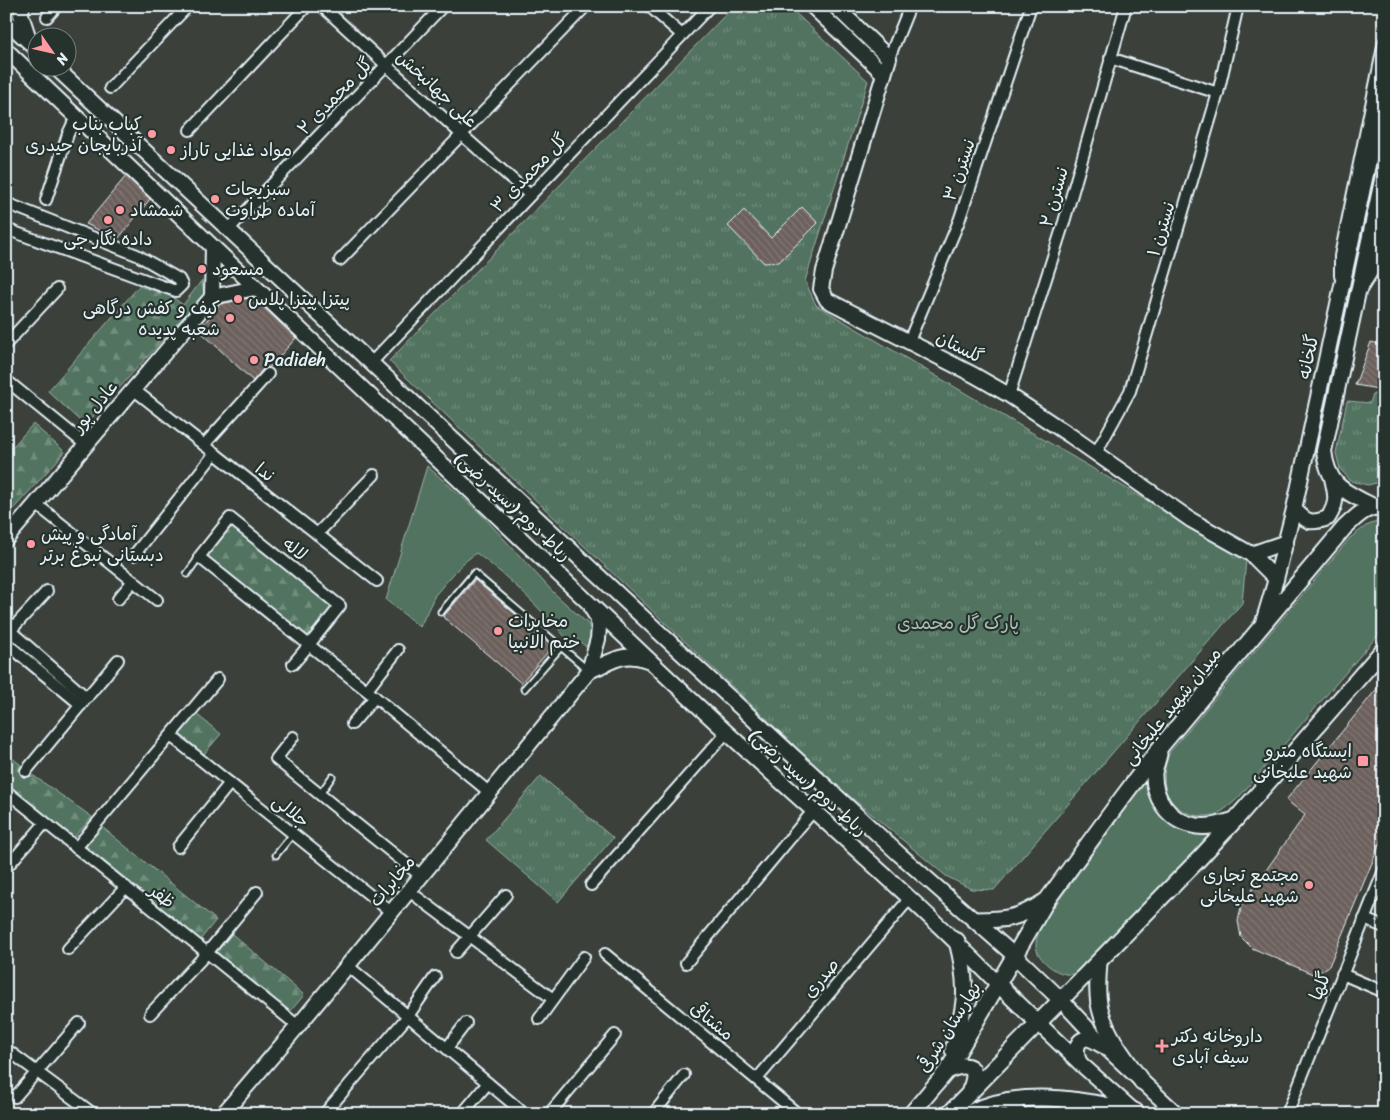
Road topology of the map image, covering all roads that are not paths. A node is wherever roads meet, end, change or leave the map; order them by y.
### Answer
1 (22, 6) edge
2 (57, 6) edge
3 (188, 6) edge
4 (307, 6) edge
5 (322, 6) edge
6 (444, 6) edge
7 (586, 6) edge
8 (650, 6) edge
9 (710, 6) edge
10 (812, 6) edge
11 (835, 6) edge
12 (910, 6) edge
13 (1031, 6) edge
14 (1126, 6) edge
15 (1238, 6) edge
16 (47, 17) dead end
17 (6, 20) edge
18 (28, 32) edge
19 (682, 35) junction
20 (28, 40) edge
21 (1384, 42) edge
22 (6, 50) edge
23 (889, 58) junction
24 (1110, 58) junction
25 (387, 65) junction
26 (884, 74) junction
27 (67, 78) edge
28 (110, 88) dead end
29 (1384, 90) edge
30 (1218, 93) junction
31 (92, 101) junction
32 (76, 117) junction
33 (190, 130) dead end
34 (461, 134) junction
35 (1384, 171) edge
36 (530, 195) junction
37 (46, 200) dead end
38 (6, 203) edge
39 (1384, 224) edge
40 (6, 229) edge
41 (229, 229) junction
42 (213, 247) junction
43 (340, 260) dead end
44 (255, 288) junction
45 (57, 289) dead end
46 (1340, 295) junction
47 (212, 297) junction
48 (1356, 297) junction
49 (909, 342) junction
50 (6, 344) edge
51 (371, 362) junction
52 (268, 374) dead end
53 (6, 380) edge
54 (134, 389) junction
55 (1009, 395) junction
56 (86, 445) junction
57 (204, 445) junction
58 (215, 453) junction
59 (1096, 453) junction
60 (374, 475) dead end
61 (1331, 478) junction
62 (36, 504) junction
63 (1378, 506) edge
64 (1294, 509) junction
65 (317, 534) junction
66 (6, 539) edge
67 (1286, 542) junction
68 (1251, 554) junction
69 (134, 555) dead end
70 (199, 557) junction
71 (187, 574) dead end
72 (1276, 579) junction
73 (133, 581) junction
74 (377, 581) dead end
75 (48, 591) dead end
76 (118, 599) dead end
77 (157, 600) dead end
78 (590, 604) junction
79 (441, 612) dead end
80 (1261, 628) junction
81 (8, 629) edge
82 (6, 643) edge
83 (309, 645) junction
84 (561, 647) junction
85 (1384, 649) edge
86 (398, 650) dead end
87 (118, 660) dead end
88 (650, 661) junction
89 (293, 664) dead end
90 (589, 671) junction
91 (218, 679) dead end
92 (524, 689) dead end
93 (371, 693) junction
94 (84, 701) junction
95 (352, 724) dead end
96 (726, 733) junction
97 (170, 736) junction
98 (293, 737) dead end
99 (1162, 745) junction
100 (26, 771) dead end
101 (332, 777) dead end
102 (230, 783) junction
103 (6, 792) edge
104 (490, 793) junction
105 (320, 795) junction
106 (813, 811) junction
107 (1235, 820) junction
108 (45, 823) junction
109 (293, 834) junction
110 (76, 848) junction
111 (178, 848) dead end
112 (899, 854) junction
113 (276, 855) dead end
114 (6, 868) edge
115 (883, 873) junction
116 (1383, 875) edge
117 (421, 876) junction
118 (592, 886) dead end
119 (126, 887) junction
120 (409, 891) junction
121 (257, 892) dead end
122 (506, 895) dead end
123 (910, 898) junction
124 (1048, 900) junction
125 (391, 912) junction
126 (1364, 919) junction
127 (975, 920) junction
128 (1384, 927) edge
129 (471, 937) junction
130 (957, 942) junction
131 (68, 949) dead end
132 (456, 952) dead end
133 (207, 953) junction
134 (605, 954) dead end
135 (1015, 956) junction
136 (584, 957) dead end
137 (1099, 962) junction
138 (686, 963) dead end
139 (348, 965) junction
140 (1342, 974) junction
141 (435, 977) dead end
142 (998, 984) junction
143 (1384, 992) edge
144 (553, 999) junction
145 (1060, 999) junction
146 (150, 1014) dead end
147 (408, 1016) junction
148 (539, 1019) dead end
149 (1037, 1022) junction
150 (79, 1023) dead end
151 (466, 1023) dead end
152 (298, 1026) junction
153 (615, 1035) dead end
154 (1104, 1046) junction
155 (447, 1048) junction
156 (6, 1049) edge
157 (1082, 1065) junction
158 (947, 1071) junction
159 (37, 1072) junction
160 (684, 1075) dead end
161 (757, 1079) junction
162 (1142, 1082) junction
163 (488, 1083) junction
164 (969, 1091) junction
165 (15, 1097) dead end
166 (1076, 1100) junction
167 (1008, 1107) edge
168 (1105, 1110) edge
169 (91, 1112) dead end
170 (1136, 1113) edge
171 (222, 1114) edge
172 (324, 1114) edge
173 (462, 1114) edge
174 (525, 1114) edge
175 (549, 1114) edge
176 (653, 1114) edge
177 (798, 1114) edge
178 (911, 1114) edge
179 (949, 1114) edge
180 (967, 1114) edge
181 (1019, 1114) edge
182 (1065, 1114) edge
183 (1177, 1114) edge
184 (1287, 1114) edge

1 - 18 main road
2 - 16 street
3 - 28 street
4 - 33 street
5 - 25 street, علی جهانبخش
6 - 25 street, گل محمدی ۲
7 - 34 street
8 - 19 street
9 - 19 street, گل محمدی ۳
10 - 26 main road
11 - 23 main road
12 - 23 street
13 - 49 street, نسترن ۳
14 - 24 street, نسترن ۲
15 - 30 street, نسترن ۱
17 - 20 main road
19 - 36 street, گل محمدی ۳
21 - 46 street
22 - 32 main road, رباط دوم (سید رضی)
23 - 26 main road, گلستان
24 - 30 street
24 - 55 street, نسترن ۲
25 - 34 street, علی جهانبخش
25 - 41 street, گل محمدی ۲
26 - 49 main road, گلستان
27 - 31 main road, رباط دوم (سید رضی)
29 - 46 main road, گلخانه
30 - 59 street, نسترن ۱
31 - 32 main road
31 - 41 main road, رباط دوم (سید رضی)
32 - 37 street
32 - 42 main road, رباط دوم (سید رضی)
34 - 36 street, علی جهانبخش
34 - 43 street
35 - 48 main road, گلخانه
36 - 51 street, گل محمدی ۳
38 - 40 street
39 - 48 street
41 - 51 main road, رباط دوم (سید رضی)
42 - 44 main road, رباط دوم (سید رضی)
42 - 47 main road
44 - 47 main road
44 - 78 main road, رباط دوم (سید رضی)
45 - 50 street
46 - 64 main road, گلخانه
47 - 54 main road, عادل پور
48 - 61 main road, گلخانه
49 - 55 main road, گلستان
51 - 112 main road, رباط دوم (سید رضی)
52 - 57 street
53 - 56 street
54 - 56 main road, عادل پور
54 - 57 street, ندا
55 - 59 main road, گلستان
56 - 62 main road, عادل پور
57 - 58 street, ندا
58 - 65 street, ندا
58 - 69 street
59 - 68 main road, گلستان
60 - 65 street
61 - 63 main road
61 - 64 main road, گلخانه
62 - 66 main road, عادل پور
62 - 73 street
63 - 80 main road, میدان شهید علیخانی
64 - 67 main road, گلخانه
65 - 74 street, ندا
67 - 68 main road
67 - 72 main road, گلخانه
68 - 72 main road, گلستان
70 - 71 lane, لاله
70 - 83 street
70 - 83 street, لاله
72 - 80 main road, گلخانه
73 - 76 street
73 - 77 street
75 - 81 street
78 - 88 main road, رباط دوم (سید رضی)
78 - 90 main road
79 - 84 lane
80 - 99 main road, میدان شهید علیخانی
81 - 94 street
82 - 94 street
83 - 89 street, لاله
83 - 93 street
84 - 90 lane
84 - 92 lane
85 - 107 main road
86 - 93 street
87 - 94 street
88 - 90 main road
88 - 96 main road, رباط دوم (سید رضی)
90 - 104 main road, مخابرات
91 - 97 street
93 - 95 street
93 - 104 street
94 - 100 street
96 - 106 main road, رباط دوم (سید رضی)
96 - 118 street
97 - 102 street, جلالی
97 - 110 street
98 - 105 street
99 - 107 main road
99 - 124 main road, میدان شهید علیخانی
101 - 105 lane
102 - 109 street, جلالی
102 - 111 street
103 - 108 street, ظفر
104 - 117 main road, مخابرات
105 - 117 street
106 - 115 main road, رباط دوم (سید رضی)
106 - 138 street
107 - 137 main road
108 - 110 street, ظفر
108 - 114 street
109 - 113 lane
109 - 125 street, جلالی
110 - 119 street, ظفر
112 - 115 main road
112 - 127 main road, رباط دوم (سید رضی)
115 - 123 main road, رباط دوم (سید رضی)
116 - 126 street, گلها
117 - 120 main road, مخابرات
119 - 131 street
119 - 133 street, ظفر
120 - 125 main road, مخابرات
120 - 129 street
121 - 133 street
122 - 129 street
123 - 130 main road, رباط دوم (سید رضی)
123 - 161 street, صدری
124 - 127 main road
124 - 135 main road, میدان شهید علیخانی
125 - 139 main road, مخابرات
126 - 128 street
126 - 140 street, گلها
127 - 135 main road, رباط دوم (سید رضی)
129 - 132 street
129 - 144 street
130 - 142 main road, رباط دوم (سید رضی)
130 - 158 main road
133 - 146 street
133 - 152 street, ظفر
134 - 161 street, مشتاقی
135 - 142 main road, میدان شهید علیخانی
135 - 145 main road
136 - 144 street
137 - 145 main road
137 - 162 main road
139 - 147 street
139 - 152 main road, مخابرات
140 - 143 street
140 - 184 street, گلها
141 - 147 street
142 - 149 main road
142 - 158 main road, بهارستان شرقی
144 - 148 street
145 - 149 main road
145 - 154 main road
147 - 155 street
147 - 172 street
149 - 157 main road
149 - 164 main road
150 - 159 street
151 - 155 street
152 - 171 main road, مخابرات
153 - 175 street
154 - 157 main road
154 - 162 main road
155 - 163 street
156 - 159 street
157 - 170 main road
158 - 164 main road
158 - 178 main road, بهارستان شرقی
159 - 165 street
159 - 169 street
160 - 176 street
161 - 177 street, مشتاقی
162 - 183 main road
163 - 173 street
163 - 174 street
164 - 179 main road
166 - 167 main road
166 - 168 main road
166 - 182 main road
167 - 180 main road
167 - 181 main road
168 - 170 main road

